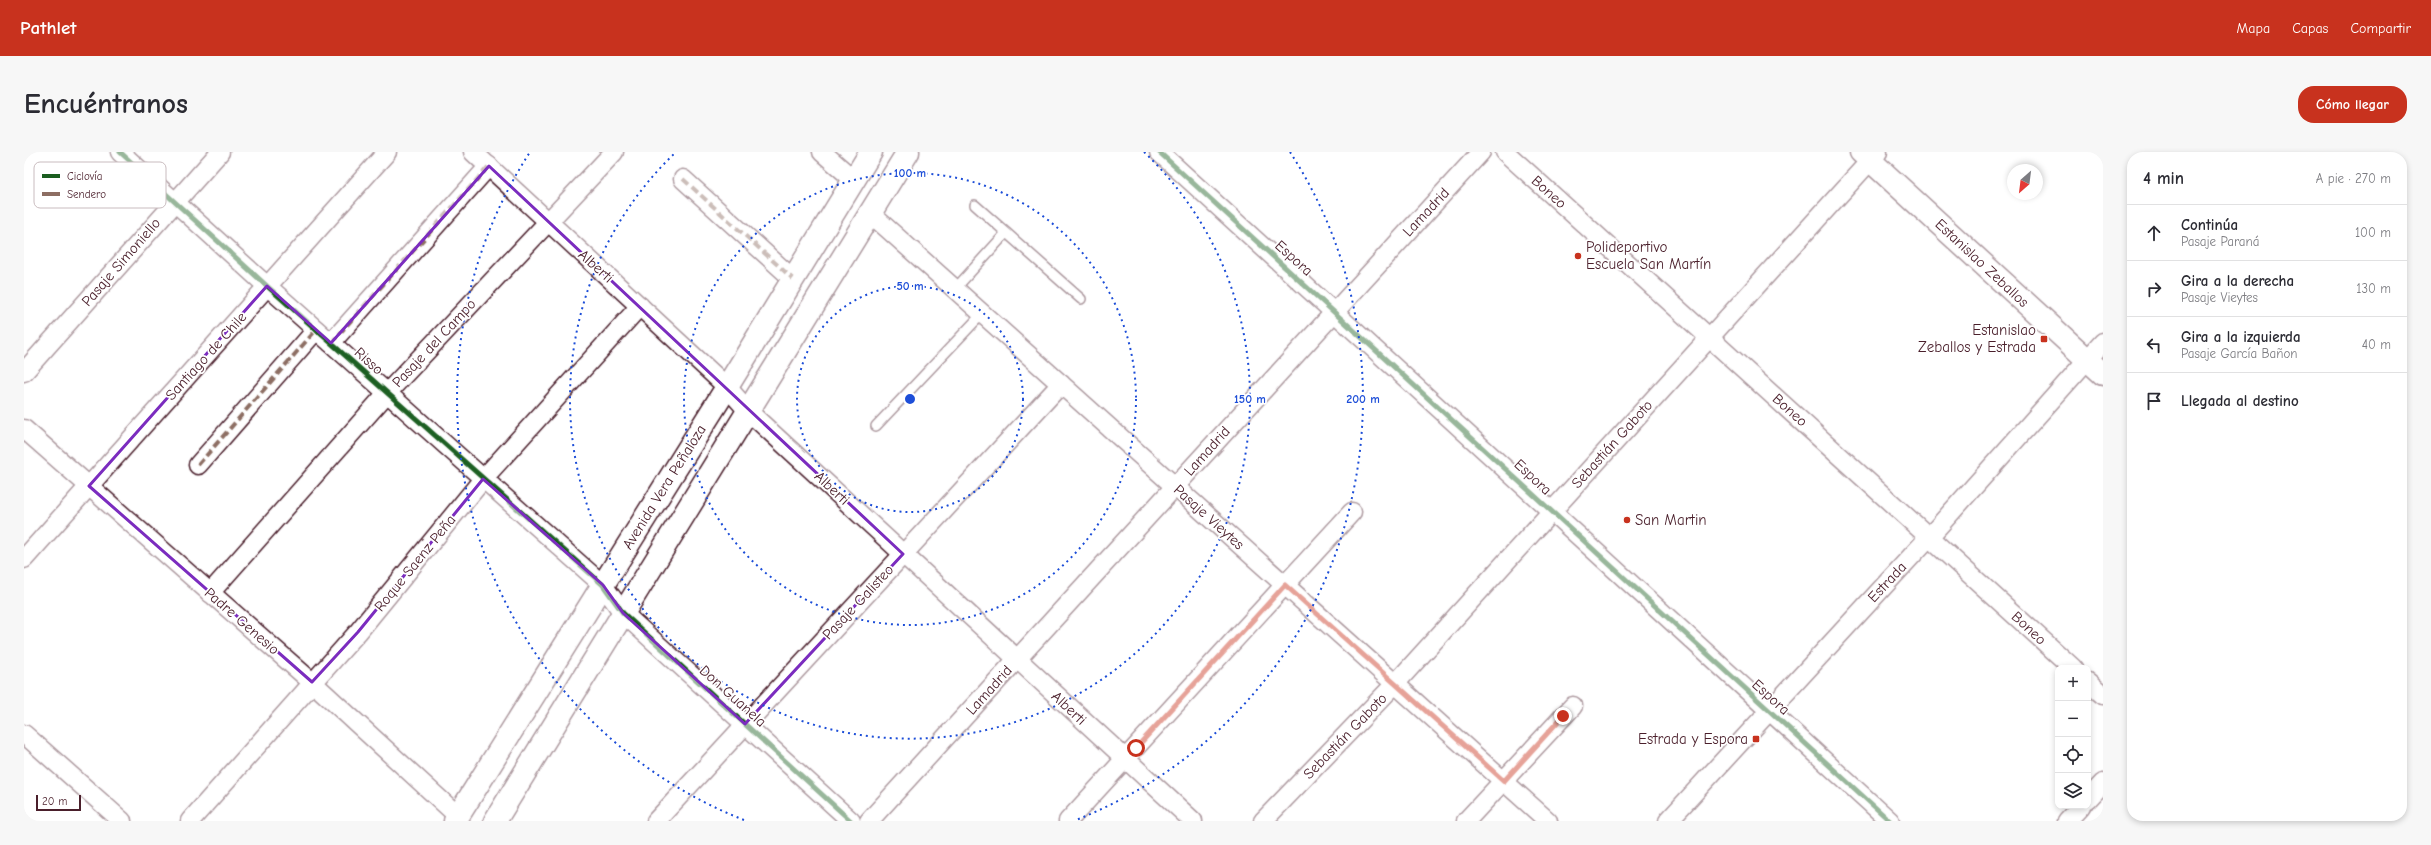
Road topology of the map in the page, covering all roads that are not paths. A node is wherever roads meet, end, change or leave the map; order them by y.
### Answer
1 (120, 152) edge
2 (220, 152) edge
3 (387, 152) edge
4 (473, 152) edge
5 (614, 152) edge
6 (822, 152) edge
7 (871, 152) edge
8 (908, 152) edge
9 (1159, 152) edge
10 (1481, 152) edge
11 (1505, 152) edge
12 (1870, 155) edge
13 (131, 162) edge
14 (489, 166) junction
15 (683, 179) dead end
16 (854, 180) junction
17 (166, 195) edge
18 (174, 202) junction
19 (975, 205) dead end
20 (870, 213) junction
21 (548, 221) junction
22 (1006, 233) junction
23 (793, 279) junction
24 (267, 286) junction
25 (955, 289) junction
26 (1081, 299) dead end
27 (640, 306) junction
28 (1335, 311) junction
29 (982, 314) junction
30 (316, 330) junction
31 (1709, 337) junction
32 (2103, 342) edge
33 (331, 344) junction
34 (2087, 360) junction
35 (24, 372) edge
36 (2103, 374) edge
37 (1061, 384) junction
38 (727, 387) junction
39 (387, 393) junction
40 (749, 412) junction
41 (876, 426) dead end
42 (24, 430) edge
43 (198, 465) dead end
44 (483, 479) junction
45 (89, 486) junction
46 (1175, 486) junction
47 (1551, 510) junction
48 (1352, 512) dead end
49 (1930, 536) junction
50 (902, 554) junction
51 (24, 559) edge
52 (603, 585) junction
53 (1285, 585) junction
54 (210, 593) junction
55 (623, 613) junction
56 (1017, 660) junction
57 (2070, 665) edge
58 (312, 682) junction
59 (1395, 684) junction
60 (2091, 685) edge
61 (2103, 695) edge
62 (1573, 706) dead end
63 (1768, 711) junction
64 (746, 724) junction
65 (24, 734) edge
66 (1125, 760) junction
67 (1504, 781) junction
68 (2103, 783) edge
69 (2091, 796) edge
70 (2078, 809) edge
71 (456, 818) edge
72 (122, 821) edge
73 (190, 821) edge
74 (496, 821) edge
75 (656, 821) edge
76 (851, 821) edge
77 (869, 821) edge
78 (1068, 821) edge
79 (1193, 821) edge
80 (1263, 821) edge
81 (1466, 821) edge
82 (1548, 821) edge
83 (1668, 821) edge
84 (1890, 821) edge
85 (2067, 821) edge

1 - 13 street, Risso
2 - 18 street, Pasaje Simoniello
3 - 24 street, Santiago de Chile
4 - 14 street, Alberti
5 - 21 street, Pasaje del Campo
6 - 16 street
7 - 16 main road, Avenida Vera Peñaloza
8 - 20 main road
9 - 28 street, Espora
10 - 28 street, Lamadrid
11 - 31 street, Boneo
12 - 31 street, Sebastián Gaboto
12 - 34 main road, Estanislao Zeballos
14 - 21 street, Alberti
14 - 33 street
15 - 23 street
16 - 23 main road, Avenida Vera Peñaloza
17 - 18 street, Risso
18 - 24 street, Risso
18 - 35 street, Pasaje Simoniello
19 - 22 lane
20 - 25 street, Pasaje Vieytes
20 - 40 main road
21 - 27 street, Alberti
21 - 39 street, Pasaje del Campo
22 - 25 lane
22 - 26 lane
23 - 38 main road, Avenida Vera Peñaloza
24 - 30 street, Risso
24 - 45 street, Santiago de Chile
25 - 29 street, Pasaje Vieytes
27 - 38 street, Alberti
27 - 44 street, Roque Saenz Peña
28 - 46 street, Lamadrid
28 - 47 street, Espora
29 - 37 street, Pasaje Vieytes
29 - 41 lane
30 - 33 street, Risso
30 - 43 street
31 - 47 street, Sebastián Gaboto
31 - 49 street, Boneo
32 - 34 street, Estrada
33 - 39 street, Risso
34 - 36 main road, Estanislao Zeballos
34 - 49 street, Estrada
37 - 46 street, Pasaje Vieytes
37 - 50 street, Pasaje Galisteo
38 - 40 street, Alberti
38 - 52 main road, Avenida Vera Peñaloza
39 - 44 street, Risso
39 - 54 street, Pasaje del Campo
40 - 50 street, Alberti
40 - 55 main road
42 - 45 street, Padre Genesio
44 - 52 street, Risso
44 - 58 street, Roque Saenz Peña
45 - 51 street, Santiago de Chile
45 - 54 street, Padre Genesio
46 - 53 street, Pasaje Vieytes
46 - 56 street, Lamadrid
47 - 59 street, Sebastián Gaboto
47 - 63 street, Espora
48 - 53 street
49 - 57 street, Boneo
49 - 63 street, Estrada
50 - 56 street, Alberti
50 - 64 street, Pasaje Galisteo
52 - 55 street, Don Guanela
52 - 71 main road, Avenida Vera Peñaloza
53 - 59 street, Pasaje Vieytes
53 - 66 street
54 - 58 street, Padre Genesio
55 - 64 street, Don Guanela
55 - 74 main road
56 - 66 street, Alberti
56 - 77 street, Lamadrid
58 - 71 street, Padre Genesio
58 - 73 street, Roque Saenz Peña
59 - 67 street, Pasaje Vieytes
59 - 80 street, Sebastián Gaboto
60 - 61 street
62 - 67 street
63 - 83 street, Estrada
63 - 84 street, Espora
64 - 75 street, Pasaje Galisteo
64 - 76 street, Don Guanela
65 - 72 street
66 - 78 street
66 - 79 street, Alberti
67 - 81 street
67 - 82 street, Pasaje Vieytes
68 - 69 street
70 - 85 street

